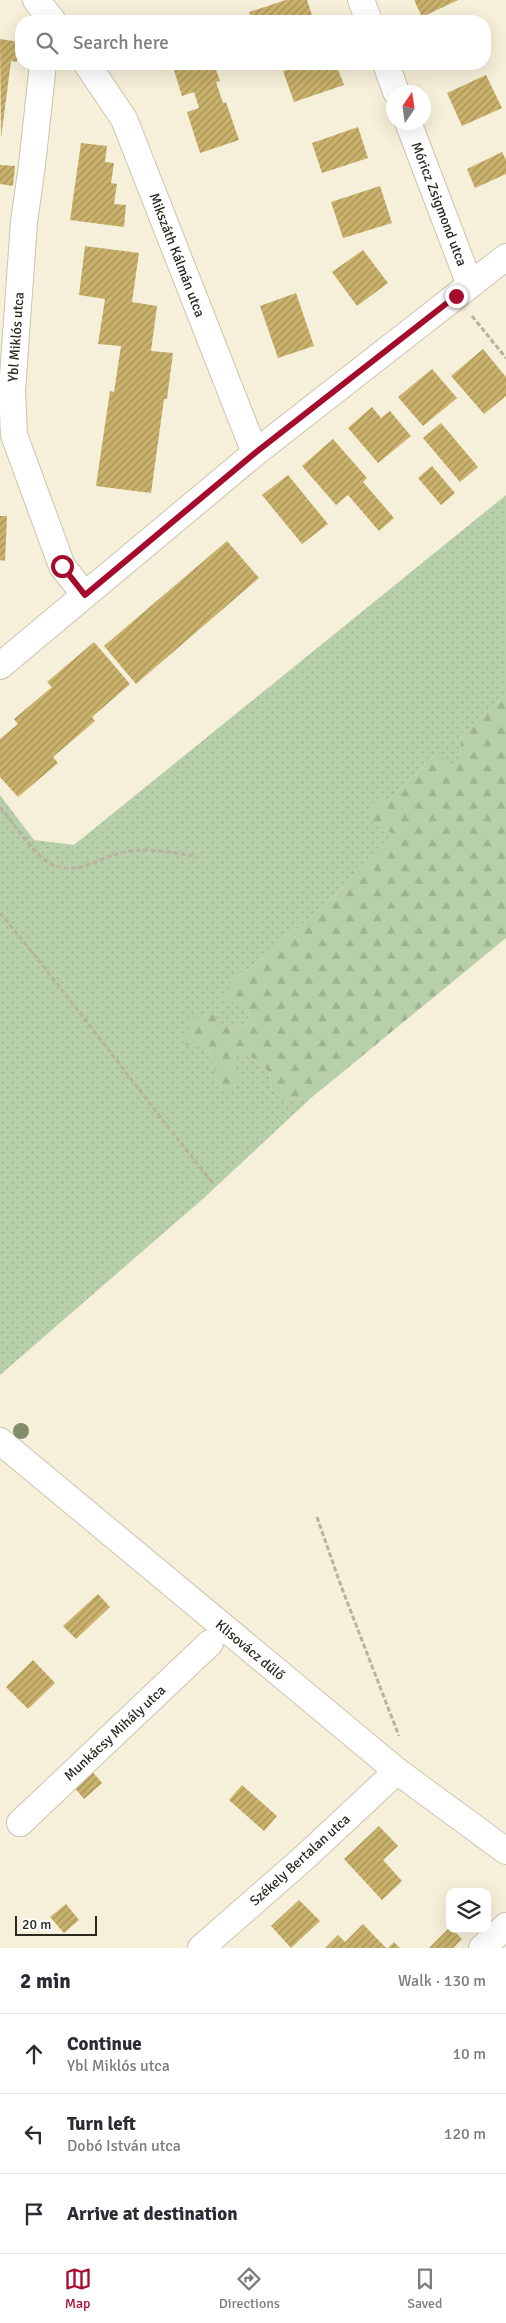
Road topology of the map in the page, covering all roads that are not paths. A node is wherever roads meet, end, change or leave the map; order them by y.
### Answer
1 (36, 0) edge
2 (361, 0) edge
3 (48, 15) edge
4 (367, 15) edge
5 (42, 70) edge
6 (91, 70) edge
7 (388, 70) edge
8 (394, 85) edge
9 (411, 130) edge
10 (506, 257) edge
11 (463, 291) junction
12 (255, 453) junction
13 (85, 595) junction
14 (0, 666) edge
15 (0, 1441) edge
16 (210, 1643) dead end
17 (397, 1771) junction
18 (20, 1823) dead end
19 (506, 1851) edge
20 (506, 1926) edge
21 (201, 1948) edge
22 (482, 1948) edge

1 - 3 street
2 - 4 street
5 - 13 street, Ybl Miklós utca
6 - 12 street, Mikszáth Kálmán utca
7 - 8 street
9 - 11 street, Móricz Zsigmond utca
10 - 11 street
11 - 12 street
12 - 13 street
13 - 14 street
15 - 17 street, Klisovácz dűlő
16 - 18 street, Munkácsy Mihály utca
17 - 19 street, Klisovácz dűlő
17 - 21 street, Székely Bertalan utca
20 - 22 street

